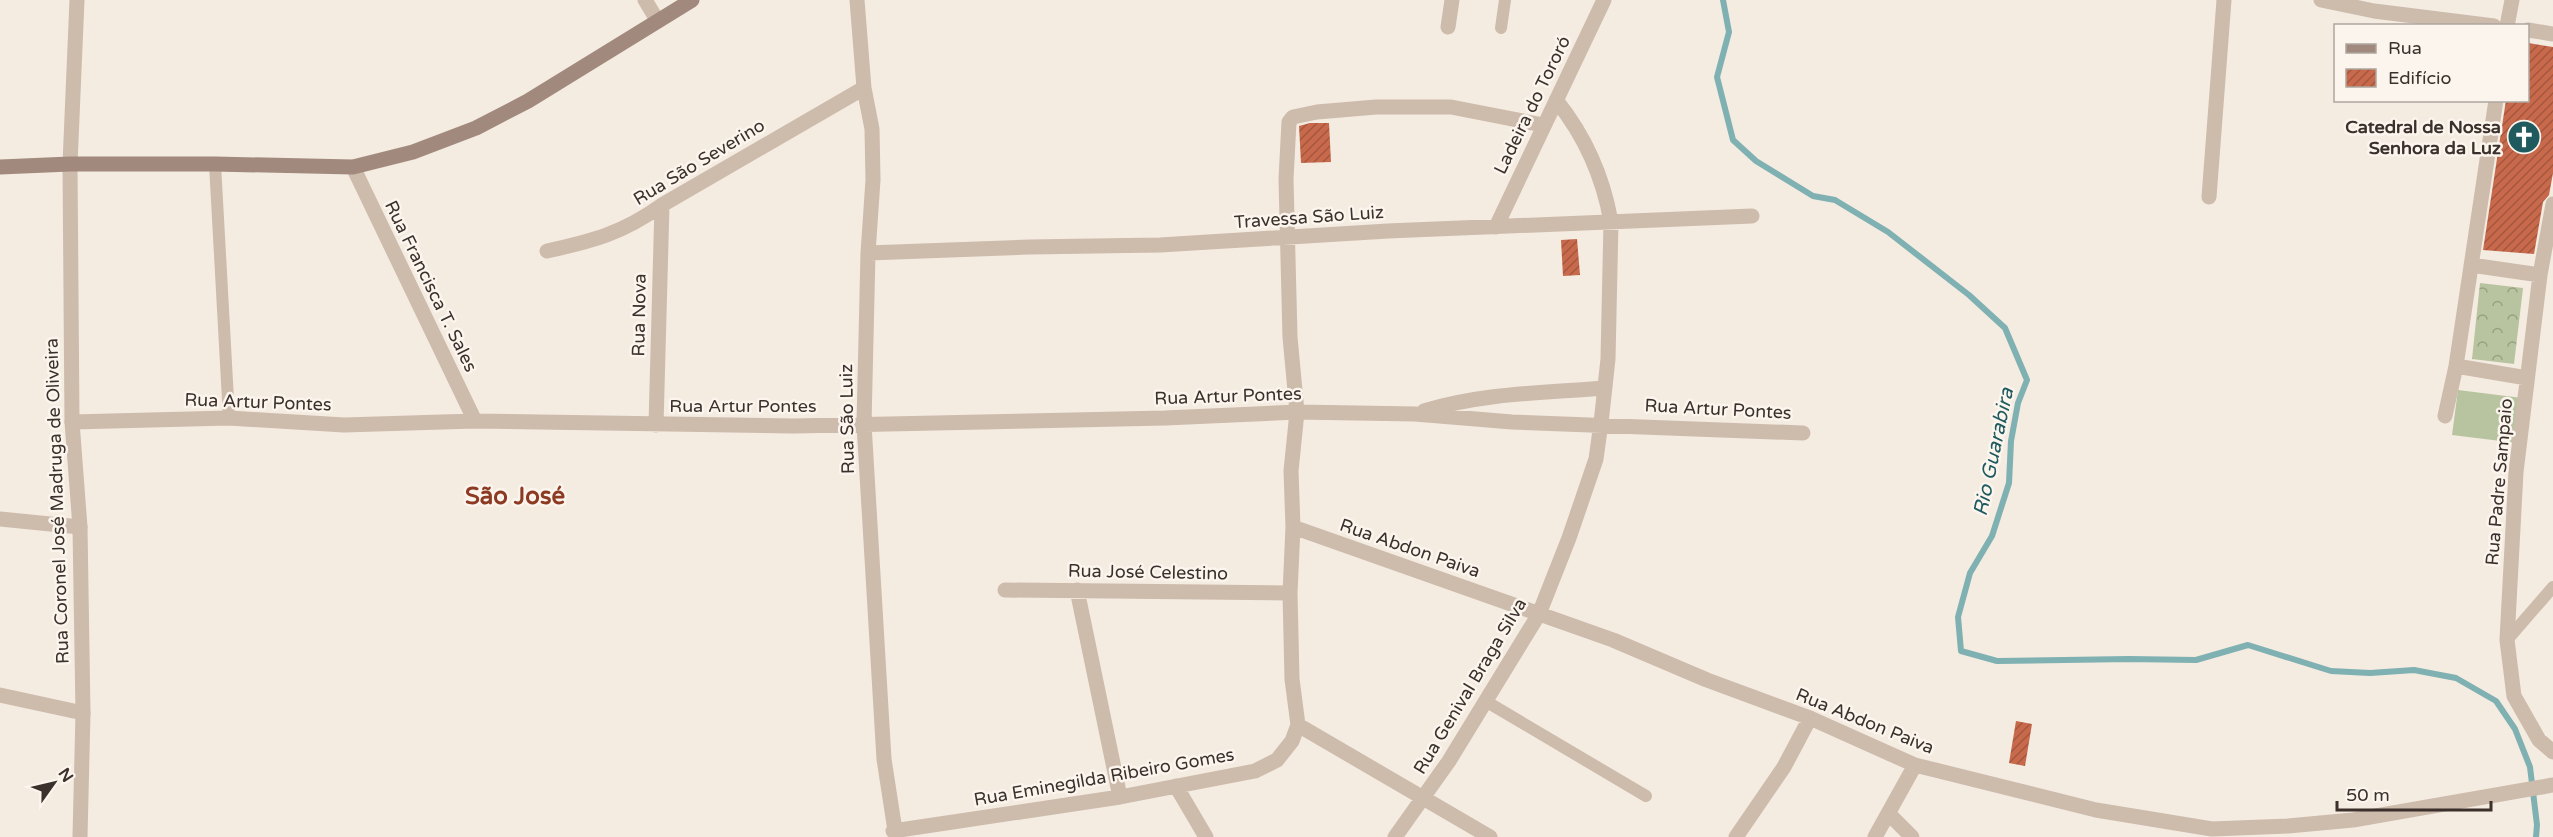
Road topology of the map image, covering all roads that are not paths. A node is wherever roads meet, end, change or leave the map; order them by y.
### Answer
1 (77, 0) edge
2 (645, 0) edge
3 (692, 0) edge
4 (857, 0) edge
5 (1452, 0) edge
6 (1505, 0) edge
7 (1604, 0) edge
8 (2224, 0) edge
9 (2321, 0) edge
10 (2512, 0) edge
11 (657, 20) junction
12 (2478, 24) edge
13 (2507, 24) edge
14 (1448, 27) dead end
15 (1501, 28) dead end
16 (2529, 30) edge
17 (2553, 34) edge
18 (864, 88) junction
19 (1556, 100) junction
20 (2496, 102) edge
21 (1543, 125) junction
22 (70, 164) junction
23 (215, 164) junction
24 (0, 167) edge
25 (353, 167) junction
26 (2209, 197) dead end
27 (2553, 204) edge
28 (662, 206) junction
29 (1752, 216) dead end
30 (1611, 222) junction
31 (1496, 227) junction
32 (1288, 238) junction
33 (2549, 239) edge
34 (547, 251) dead end
35 (868, 253) junction
36 (2471, 265) junction
37 (2540, 274) junction
38 (2456, 366) junction
39 (2527, 378) junction
40 (1605, 388) junction
41 (1297, 412) junction
42 (1415, 414) junction
43 (2445, 416) dead end
44 (229, 418) junction
45 (475, 421) junction
46 (72, 422) junction
47 (1601, 423) junction
48 (864, 424) junction
49 (656, 425) junction
50 (1803, 433) dead end
51 (0, 519) edge
52 (80, 527) junction
53 (1293, 527) junction
54 (2553, 587) edge
55 (1005, 590) dead end
56 (1077, 590) junction
57 (1290, 593) junction
58 (1539, 614) junction
59 (2507, 640) junction
60 (0, 695) edge
61 (1487, 702) junction
62 (82, 713) junction
63 (1810, 718) junction
64 (1298, 725) junction
65 (2553, 752) edge
66 (1915, 765) junction
67 (2553, 785) edge
68 (1176, 786) junction
69 (1646, 796) dead end
70 (1120, 797) junction
71 (1423, 799) junction
72 (1889, 814) junction
73 (2210, 833) edge
74 (895, 834) edge
75 (80, 837) edge
76 (1206, 837) edge
77 (1395, 837) edge
78 (1491, 837) edge
79 (1736, 837) edge
80 (1875, 837) edge
81 (1912, 837) edge

1 - 22 street, Rua Coronel José Madruga de Oliveira
2 - 11 street
3 - 11 main road
4 - 18 street, Rua São Luiz
5 - 14 street
6 - 15 lane
7 - 19 street, Ladeira do Tororó
8 - 26 street
9 - 12 street
10 - 13 street
11 - 25 main road
16 - 17 street
18 - 28 street, Rua São Severino
18 - 35 street, Rua São Luiz
19 - 21 street, Ladeira do Tororó
19 - 30 street, Rua Genival Braga Silva
20 - 36 street
21 - 31 street, Ladeira do Tororó
21 - 32 street
22 - 23 main road
22 - 24 main road
22 - 46 street, Rua Coronel José Madruga de Oliveira
23 - 25 main road
23 - 44 lane
25 - 45 street, Rua Francisca T. Sales
27 - 33 street, Rua Padre Sampaio
28 - 34 street, Rua São Severino
28 - 49 street, Rua Nova
29 - 30 street, Travessa São Luiz
30 - 31 street, Travessa São Luiz
30 - 40 street, Rua Genival Braga Silva
31 - 32 street, Travessa São Luiz
32 - 35 street, Travessa São Luiz
32 - 41 street
33 - 37 street, Rua Padre Sampaio
35 - 48 street, Rua São Luiz
36 - 37 street
36 - 38 street
37 - 39 street, Rua Padre Sampaio
38 - 39 street
38 - 43 street
39 - 59 street, Rua Padre Sampaio
40 - 42 street, Rua Artur Pontes
40 - 47 street, Rua Genival Braga Silva
41 - 42 street, Rua Artur Pontes
41 - 48 street, Rua Artur Pontes
41 - 53 street
42 - 47 street, Rua Artur Pontes
44 - 45 street, Rua Artur Pontes
44 - 46 street, Rua Artur Pontes
45 - 49 street, Rua Artur Pontes
46 - 52 street, Rua Coronel José Madruga de Oliveira
47 - 50 street, Rua Artur Pontes
47 - 58 street, Rua Genival Braga Silva
48 - 49 street, Rua Artur Pontes
48 - 74 street, Rua São Luiz
51 - 52 street
52 - 62 street, Rua Coronel José Madruga de Oliveira
53 - 57 street
53 - 58 street, Rua Abdon Paiva
54 - 59 lane
55 - 56 street, Rua José Celestino
56 - 57 street, Rua José Celestino
56 - 70 street
57 - 64 street
58 - 61 street, Rua Genival Braga Silva
58 - 63 street, Rua Abdon Paiva
59 - 65 street, Rua Padre Sampaio
60 - 62 street
61 - 69 lane
61 - 71 street, Rua Genival Braga Silva
62 - 75 street, Rua Coronel José Madruga de Oliveira
63 - 66 street, Rua Abdon Paiva
63 - 79 street
64 - 68 street, Rua Eminegilda Ribeiro Gomes
64 - 71 street
66 - 72 street
66 - 73 street, Rua Abdon Paiva
67 - 73 street, Rua Abdon Paiva
68 - 70 street, Rua Eminegilda Ribeiro Gomes
68 - 76 street
70 - 74 street, Rua Eminegilda Ribeiro Gomes
71 - 77 street, Rua Genival Braga Silva
71 - 78 street
72 - 80 street
72 - 81 street

